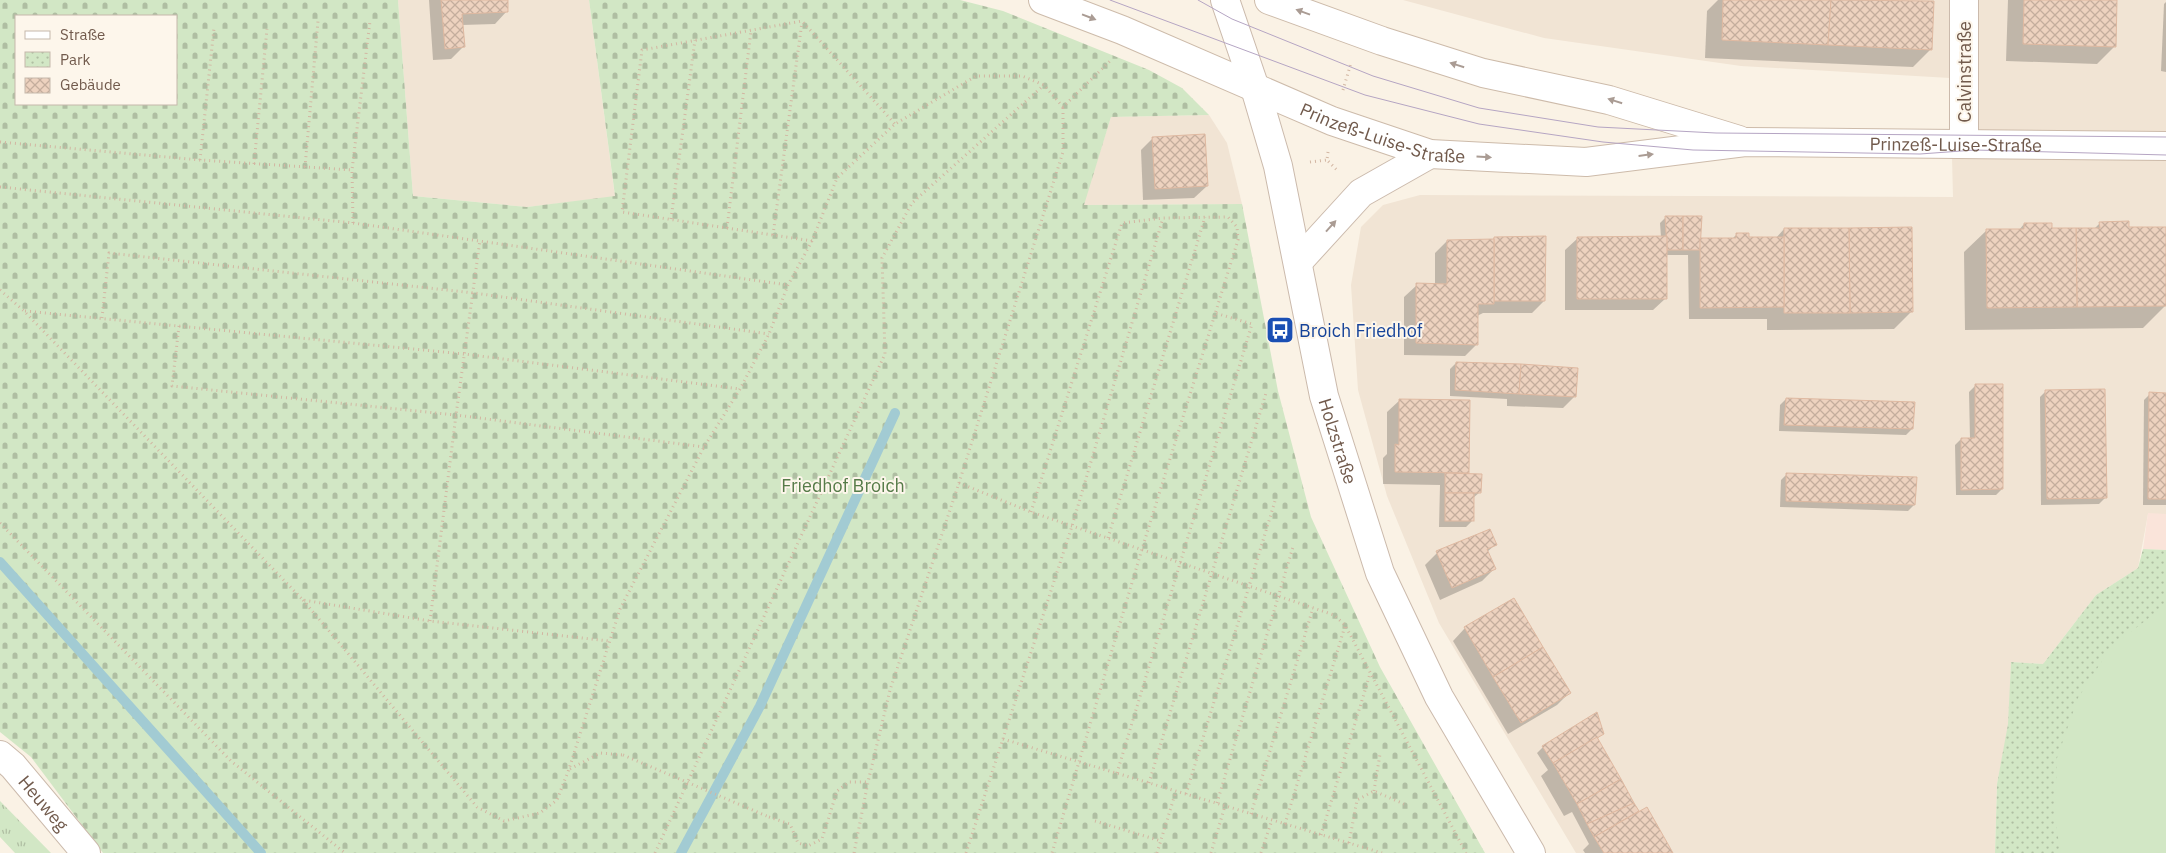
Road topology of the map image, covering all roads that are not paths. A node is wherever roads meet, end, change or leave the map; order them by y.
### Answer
1 (1043, 0) edge
2 (1225, 0) edge
3 (1269, 0) edge
4 (1964, 0) edge
5 (1255, 88) junction
6 (1745, 142) junction
7 (1964, 143) junction
8 (2166, 146) edge
9 (1430, 154) junction
10 (1298, 262) junction
11 (0, 755) edge
12 (86, 853) edge
13 (1531, 853) edge

1 -> 5 main road, Prinzeß-Luise-Straße
2 - 5 main road, Holzstraße
6 -> 3 main road, Prinzeß-Luise-Straße
4 - 7 main road, Calvinstraße
5 - 9 main road, Prinzeß-Luise-Straße
5 - 10 main road, Holzstraße
6 - 7 main road, Prinzeß-Luise-Straße
9 -> 6 main road, Prinzeß-Luise-Straße
7 - 8 main road, Prinzeß-Luise-Straße
10 -> 9 main road
10 - 13 main road, Holzstraße
11 - 12 main road, Heuweg

